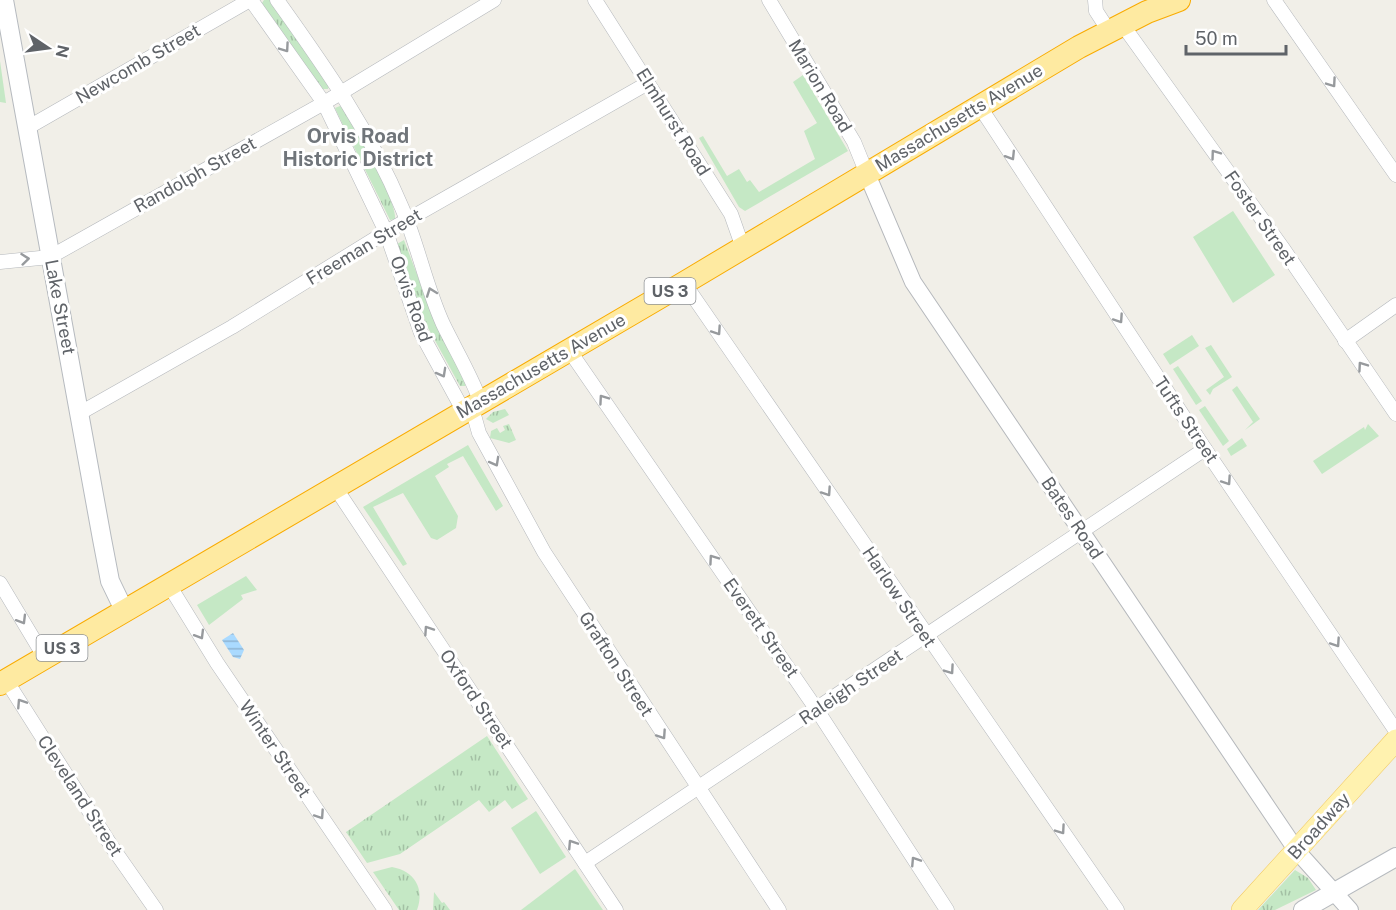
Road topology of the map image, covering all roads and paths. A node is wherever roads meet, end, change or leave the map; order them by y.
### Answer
1 (4, 0) edge
2 (250, 0) edge
3 (277, 0) edge
4 (494, 0) edge
5 (595, 0) edge
6 (769, 0) edge
7 (1095, 0) edge
8 (1179, 0) edge
9 (1274, 0) edge
10 (1115, 28) junction
11 (648, 83) junction
12 (342, 91) junction
13 (324, 103) junction
14 (980, 107) junction
15 (27, 128) junction
16 (867, 174) junction
17 (1396, 175) edge
18 (406, 222) junction
19 (387, 232) junction
20 (743, 248) junction
21 (50, 256) junction
22 (0, 262) edge
23 (684, 283) junction
24 (1396, 305) edge
25 (1345, 341) junction
26 (569, 350) junction
27 (472, 408) junction
28 (80, 413) junction
29 (1396, 414) edge
30 (1205, 449) junction
31 (335, 487) junction
32 (1081, 531) junction
33 (0, 583) edge
34 (170, 585) junction
35 (124, 610) junction
36 (926, 636) junction
37 (45, 658) junction
38 (3, 682) edge
39 (817, 710) junction
40 (1396, 731) edge
41 (1396, 740) edge
42 (698, 788) junction
43 (1297, 851) junction
44 (1396, 857) edge
45 (585, 863) junction
46 (1333, 894) junction
47 (156, 910) edge
48 (385, 910) edge
49 (616, 910) edge
50 (779, 910) edge
51 (947, 910) edge
52 (1117, 910) edge
53 (1242, 910) edge
54 (1304, 910) edge
55 (1350, 910) edge

1 - 15 main road, Lake Street
2 -> 13 street, Orvis Road
2 - 15 street, Newcomb Street
3 - 12 street, Orvis Road
4 - 12 street, Randolph Street
5 - 11 street, Elmhurst Road
6 - 16 street, Marion Road
7 - 10 street, Foster Street
8 - 10 highway, Massachusetts Avenue / US 3
9 -> 17 street
10 - 14 highway, Massachusetts Avenue / US 3
25 -> 10 street, Foster Street
11 - 18 street, Freeman Street
11 - 20 street, Elmhurst Road
12 - 13 street, Randolph Street
12 - 18 street, Orvis Road
13 - 19 street, Orvis Road
13 - 21 street, Randolph Street
14 - 16 highway, Massachusetts Avenue / US 3
14 -> 30 street, Tufts Street
15 - 21 main road, Lake Street
16 - 20 highway, Massachusetts Avenue / US 3
16 - 32 street, Bates Road
18 - 19 street, Freeman Street
27 -> 18 street, Orvis Road
19 -> 27 street, Orvis Road
19 - 28 street, Freeman Street
20 - 23 highway, Massachusetts Avenue / US 3
22 -> 21 street
21 - 28 main road, Lake Street
23 - 26 highway, Massachusetts Avenue / US 3
23 -> 36 street, Harlow Street
24 - 25 street
29 -> 25 street, Foster Street
26 - 27 highway, Massachusetts Avenue / US 3
39 -> 26 street, Everett Street
27 - 31 highway, Massachusetts Avenue / US 3
27 -> 42 street, Grafton Street
28 - 35 main road, Lake Street
30 - 32 street, Raleigh Street
30 -> 40 street, Tufts Street
31 - 34 highway, Massachusetts Avenue / US 3
45 -> 31 street, Oxford Street
32 - 36 street, Raleigh Street
32 - 43 street, Bates Road
33 -> 37 street
34 - 35 highway, Massachusetts Avenue / US 3
34 -> 48 street, Winter Street
35 - 37 highway, Massachusetts Avenue / US 3
36 - 39 street, Raleigh Street
36 -> 52 street, Harlow Street
37 - 38 highway, Massachusetts Avenue / US 3
47 -> 38 street, Cleveland Street
39 - 42 street, Raleigh Street
51 -> 39 street, Everett Street
41 - 43 main road, Broadway
42 - 45 street, Raleigh Street
42 - 50 street, Grafton Street
43 - 46 street, Bates Road
43 - 53 main road, Broadway
44 - 46 main road
45 - 49 street, Oxford Street
46 - 54 main road
46 - 55 street, Bates Road

